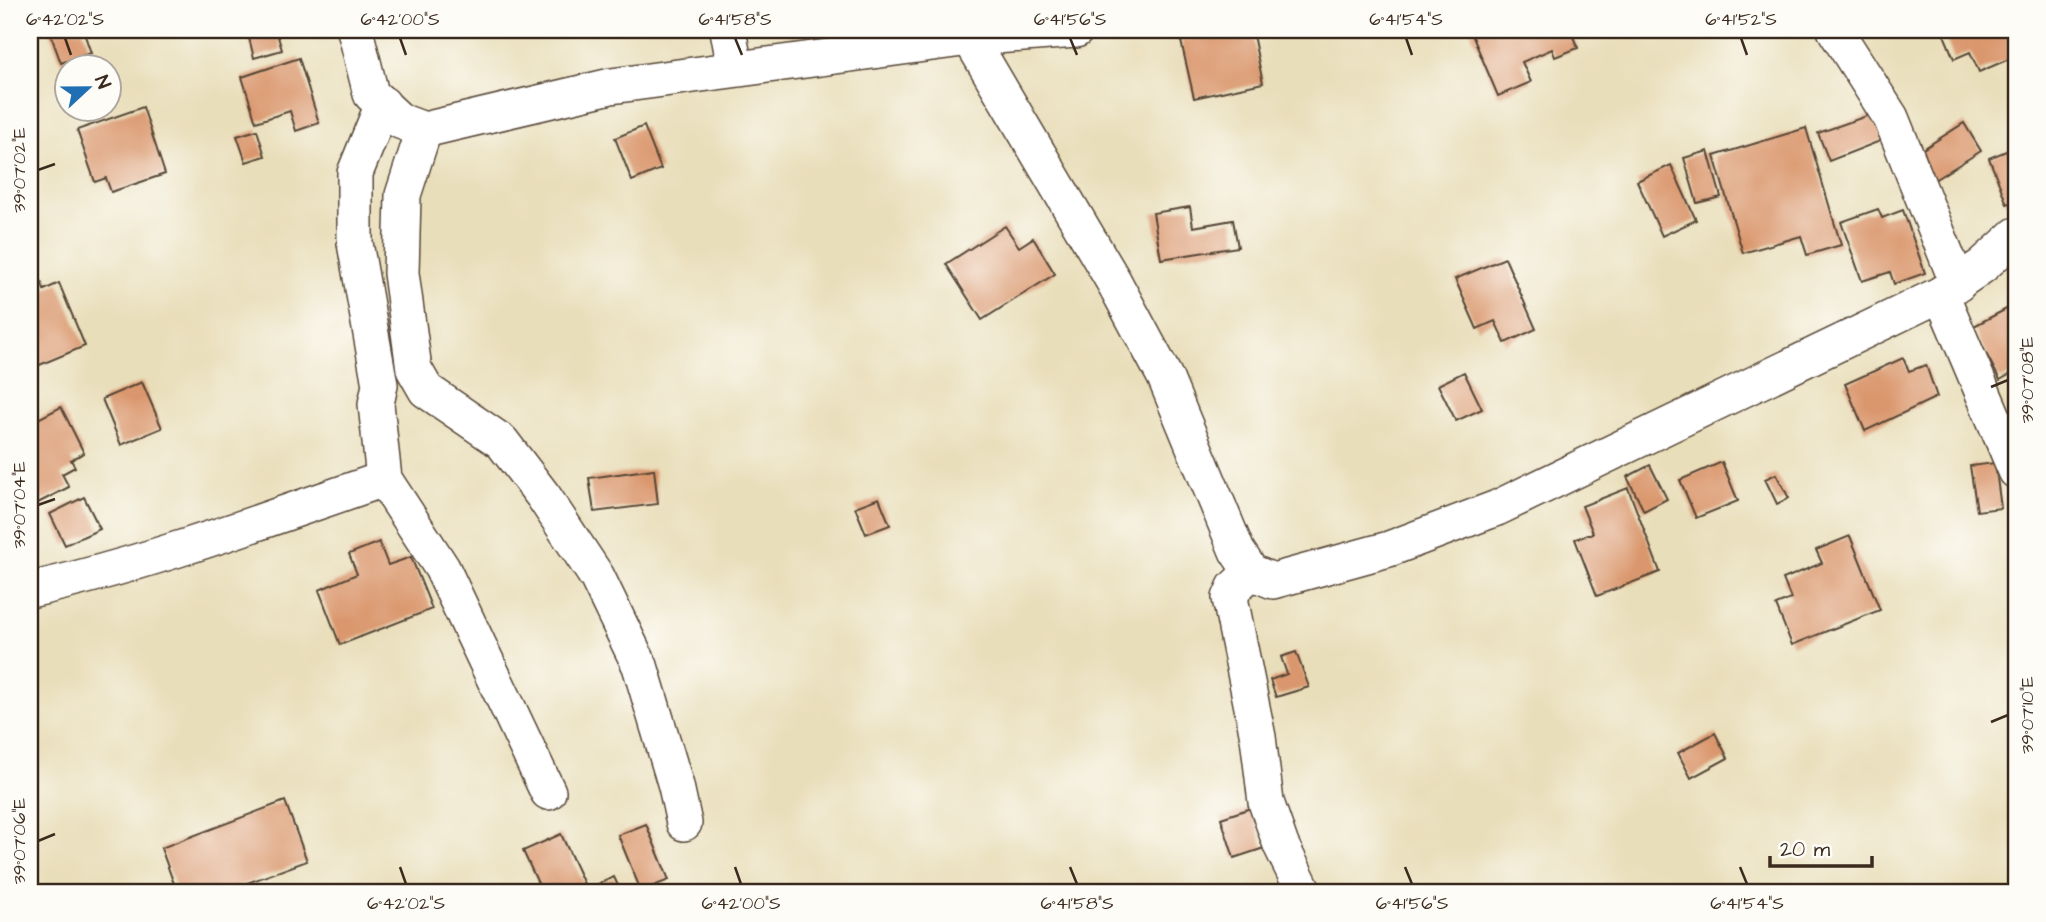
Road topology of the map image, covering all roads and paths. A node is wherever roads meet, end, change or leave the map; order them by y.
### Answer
1 (355, 30) edge
2 (728, 30) edge
3 (1076, 30) edge
4 (1835, 30) edge
5 (971, 38) junction
6 (735, 68) junction
7 (383, 104) junction
8 (424, 130) junction
9 (2016, 235) edge
10 (1950, 289) junction
11 (2016, 471) edge
12 (384, 479) junction
13 (1251, 572) junction
14 (30, 590) edge
15 (548, 792) dead end
16 (684, 823) dead end
17 (1304, 892) edge

1 - 7 street
2 - 6 street
3 - 5 street
4 - 10 street
5 - 6 street
5 - 13 street
6 - 8 street
7 - 8 street
7 - 12 street
8 - 16 street
9 - 10 street
10 - 11 street
10 - 13 street
12 - 14 street
12 - 15 street
13 - 17 street

